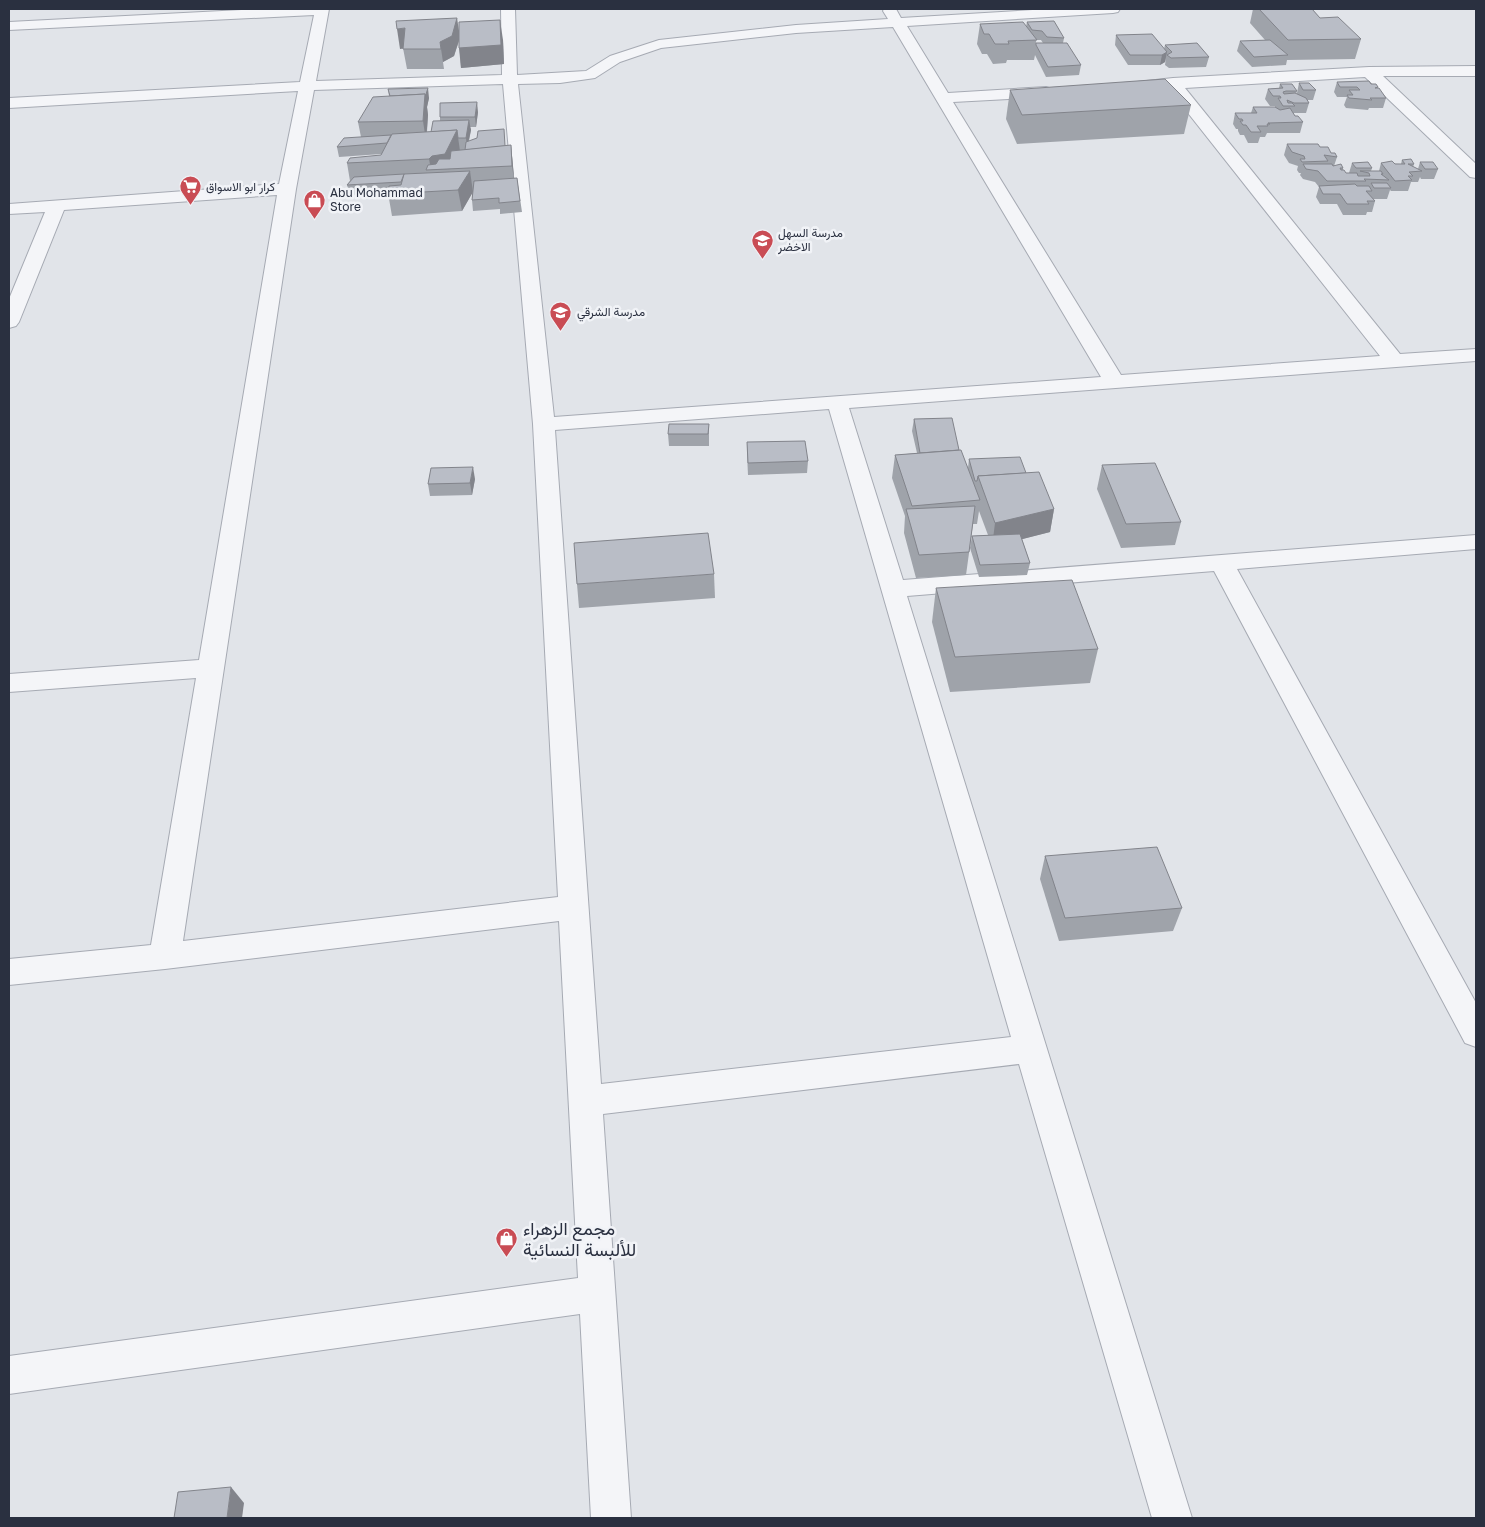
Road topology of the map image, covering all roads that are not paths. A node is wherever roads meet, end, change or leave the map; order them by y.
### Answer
1 (322, 9) edge
2 (508, 9) edge
3 (1111, 9) edge
4 (121, 15) edge
5 (893, 16) edge
6 (9, 26) edge
7 (1476, 71) edge
8 (1369, 72) junction
9 (510, 81) junction
10 (1174, 83) junction
11 (308, 86) junction
12 (1116, 87) edge
13 (1058, 91) edge
14 (943, 98) junction
15 (9, 103) edge
16 (1476, 173) edge
17 (287, 190) junction
18 (57, 205) junction
19 (9, 209) edge
20 (9, 322) edge
21 (1476, 356) edge
22 (1395, 361) junction
23 (1115, 382) junction
24 (837, 402) junction
25 (544, 424) junction
26 (1476, 542) edge
27 (1221, 562) junction
28 (893, 589) junction
29 (211, 668) junction
30 (9, 683) edge
31 (574, 907) junction
32 (165, 956) junction
33 (9, 972) edge
34 (1476, 1033) edge
35 (1030, 1049) junction
36 (586, 1101) junction
37 (598, 1293) junction
38 (9, 1375) edge
39 (611, 1518) edge
40 (1172, 1518) edge

1 - 4 street
1 - 11 street
2 - 9 street
3 - 5 street
4 - 6 street
5 - 9 street
5 - 14 street
7 - 8 street
8 - 10 street
8 - 16 street
9 - 11 street
9 - 25 street
10 - 12 street
10 - 22 street
11 - 15 street
11 - 17 street
13 - 14 street
14 - 23 street
17 - 18 street
17 - 29 street
18 - 19 street
18 - 20 street
21 - 22 street
22 - 23 street
23 - 24 street
24 - 25 street
24 - 28 street
25 - 31 street
26 - 27 street
27 - 28 street
27 - 34 street
28 - 35 street
29 - 30 street
29 - 32 street
31 - 32 street
31 - 36 street
32 - 33 street
35 - 36 street
35 - 40 street
36 - 37 street
37 - 38 street
37 - 39 street

